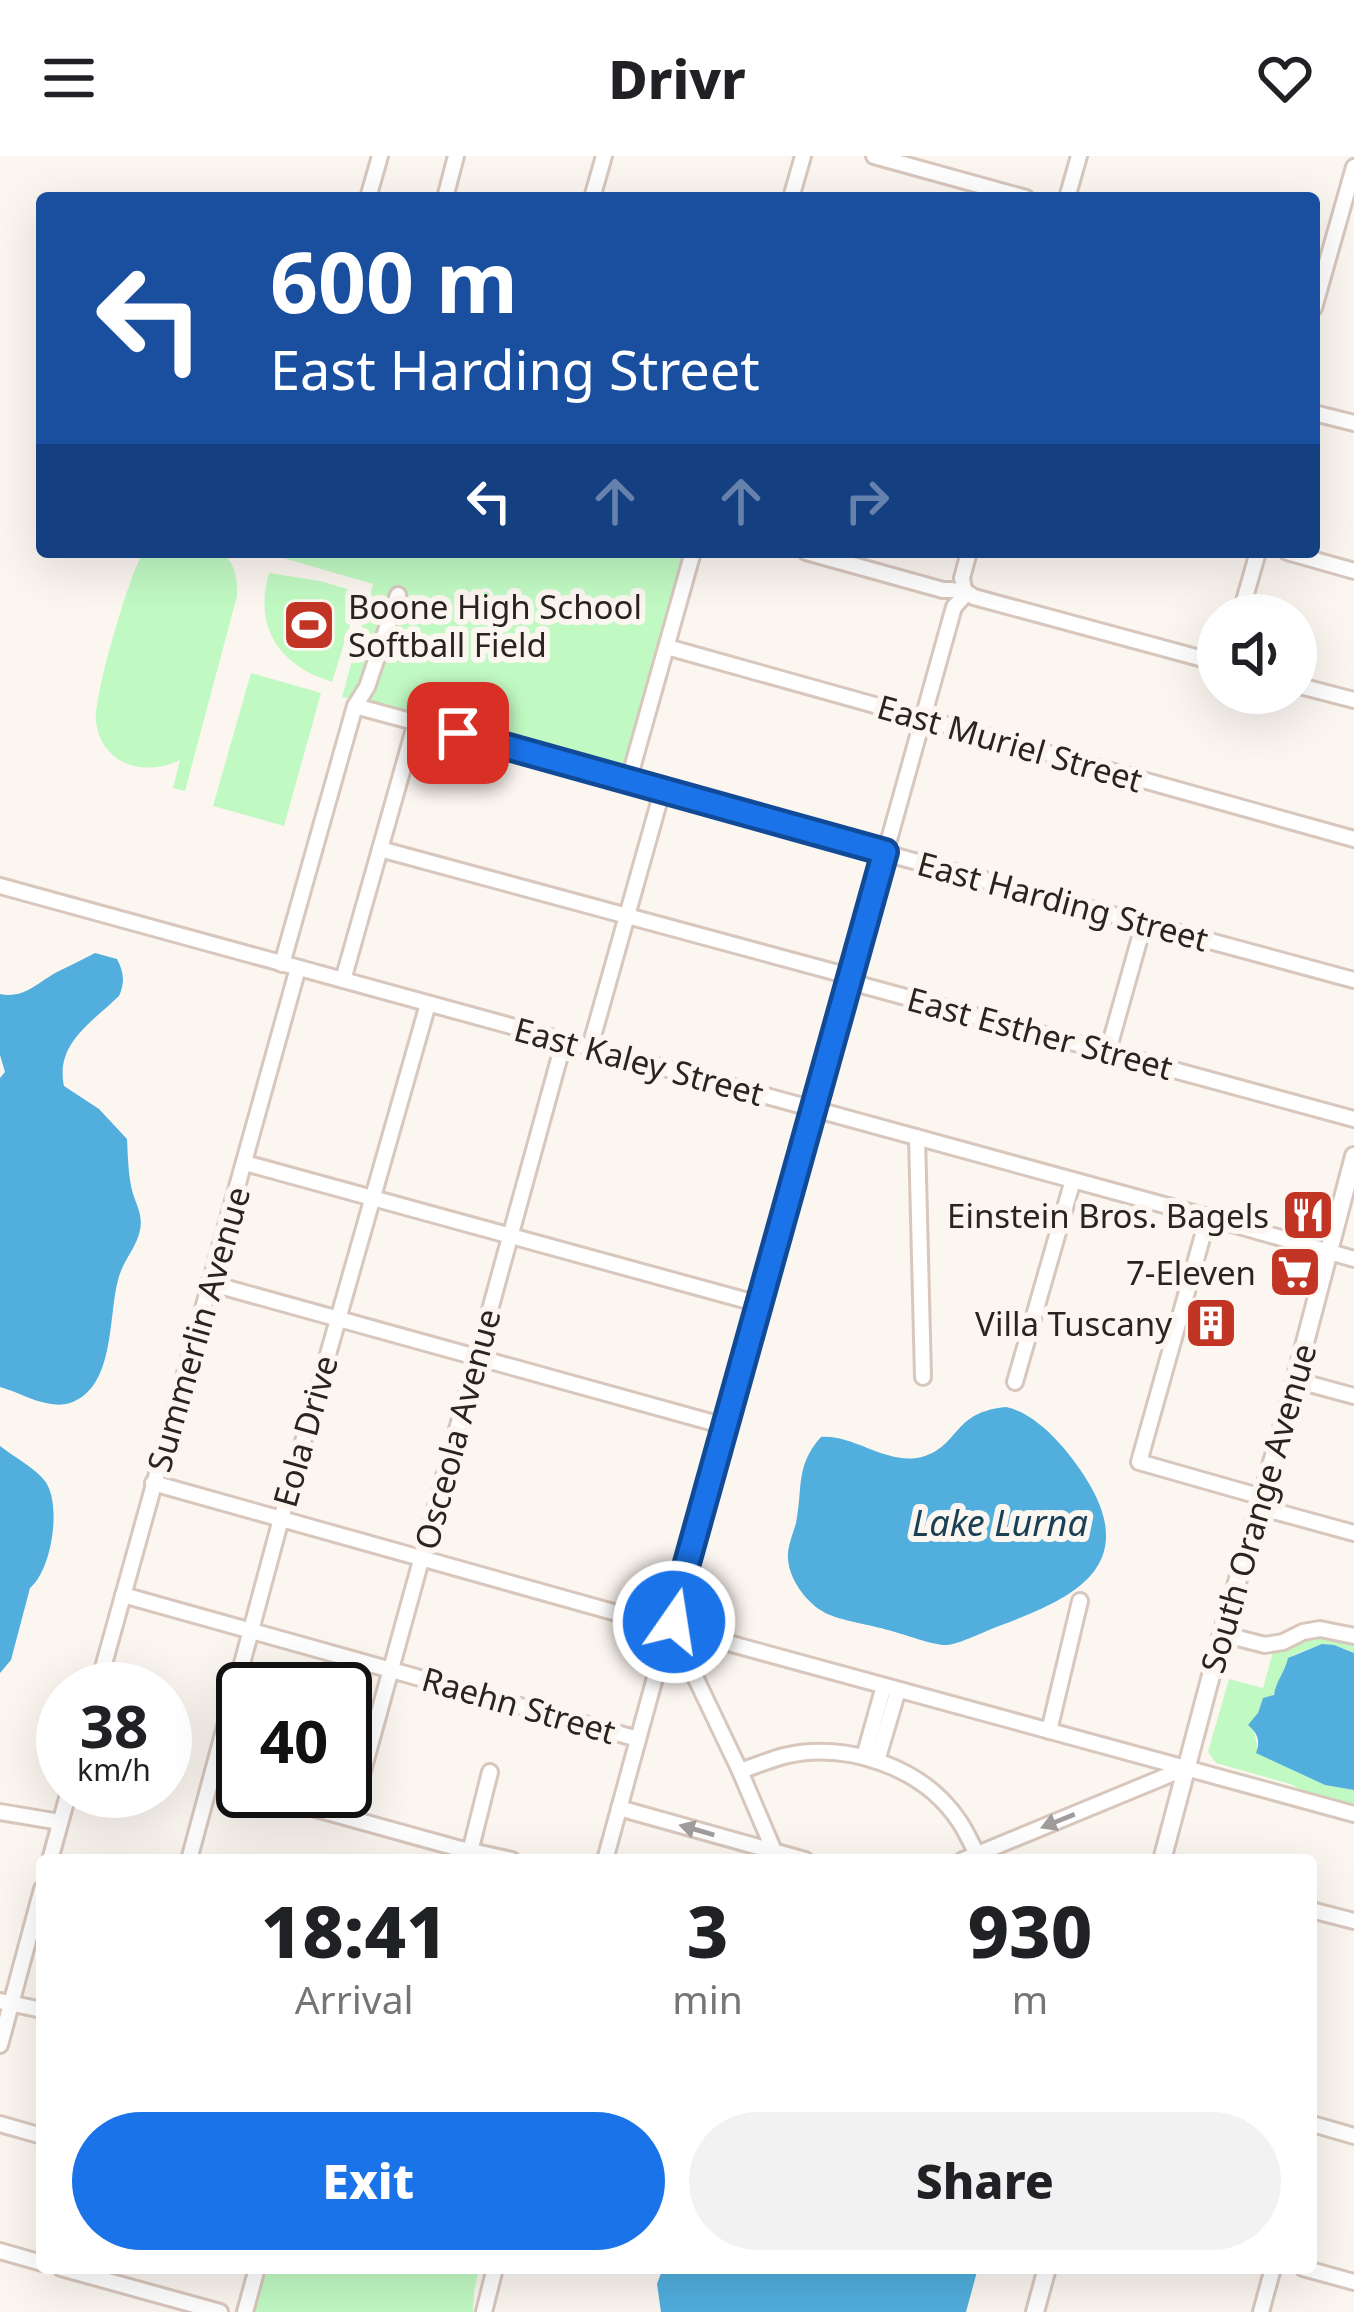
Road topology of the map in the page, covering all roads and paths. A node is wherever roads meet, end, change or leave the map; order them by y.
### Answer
1 (380, 156) edge
2 (456, 156) edge
3 (604, 156) edge
4 (802, 156) edge
5 (874, 156) edge
6 (1079, 156) edge
7 (1354, 166) edge
8 (370, 192) edge
9 (447, 192) edge
10 (594, 192) edge
11 (793, 192) edge
12 (1004, 192) edge
13 (1069, 192) edge
14 (1320, 269) edge
15 (1320, 414) edge
16 (1354, 423) edge
17 (691, 558) edge
18 (828, 558) edge
19 (967, 558) edge
20 (1256, 558) edge
21 (1308, 558) edge
22 (1354, 571) edge
23 (957, 594) junction
24 (1246, 594) edge
25 (398, 595) dead end
26 (667, 647) junction
27 (1197, 657) edge
28 (1317, 690) edge
29 (1354, 700) edge
30 (355, 706) junction
31 (922, 719) junction
32 (416, 722) junction
33 (629, 779) junction
34 (663, 788) junction
35 (1354, 839) edge
36 (380, 848) junction
37 (885, 852) junction
38 (0, 886) edge
39 (627, 916) junction
40 (1144, 923) junction
41 (290, 966) junction
42 (850, 979) junction
43 (344, 980) junction
44 (1354, 980) edge
45 (428, 1004) junction
46 (564, 1041) junction
47 (590, 1048) junction
48 (1108, 1051) junction
49 (814, 1109) junction
50 (1354, 1119) edge
51 (917, 1137) junction
52 (1354, 1156) edge
53 (245, 1163) junction
54 (1072, 1180) junction
55 (375, 1197) junction
56 (1208, 1216) junction
57 (511, 1234) junction
58 (1328, 1252) junction
59 (1354, 1259) edge
60 (209, 1283) junction
61 (759, 1304) junction
62 (337, 1318) junction
63 (477, 1358) junction
64 (923, 1377) dead end
65 (1295, 1380) junction
66 (1015, 1382) dead end
67 (1354, 1396) edge
68 (725, 1426) junction
69 (153, 1484) junction
70 (1261, 1502) junction
71 (280, 1519) junction
72 (1354, 1533) edge
73 (421, 1558) junction
74 (123, 1595) junction
75 (1080, 1601) dead end
76 (671, 1628) junction
77 (250, 1631) junction
78 (1222, 1634) junction
79 (1354, 1636) edge
80 (104, 1662) edge
81 (391, 1669) junction
82 (891, 1688) junction
83 (1048, 1731) junction
84 (372, 1738) edge
85 (638, 1739) junction
86 (1139, 1756) junction
87 (871, 1759) junction
88 (1186, 1769) junction
89 (740, 1771) junction
90 (490, 1772) dead end
91 (211, 1780) junction
92 (216, 1781) edge
93 (1147, 1784) junction
94 (619, 1808) junction
95 (0, 1812) edge
96 (1354, 1814) edge
97 (61, 1818) edge
98 (350, 1818) edge
99 (60, 1822) junction
100 (774, 1851) junction
101 (52, 1854) edge
102 (191, 1854) edge
103 (466, 1854) edge
104 (469, 1854) edge
105 (607, 1854) edge
106 (768, 1854) edge
107 (784, 1854) edge
108 (969, 1854) edge
109 (977, 1854) edge
110 (1164, 1854) edge
111 (36, 1908) edge
112 (1317, 1912) edge
113 (1354, 1922) edge
114 (6, 2002) edge
115 (36, 2009) edge
116 (0, 2045) edge
117 (0, 2124) edge
118 (1317, 2125) edge
119 (36, 2134) edge
120 (1354, 2136) edge
121 (0, 2251) edge
122 (36, 2261) edge
123 (1317, 2272) edge
124 (84, 2274) edge
125 (255, 2274) edge
126 (494, 2274) edge
127 (1045, 2274) edge
128 (1271, 2274) edge
129 (1354, 2282) edge
130 (220, 2312) edge
131 (245, 2312) edge
132 (484, 2312) edge
133 (1035, 2312) edge
134 (1261, 2312) edge

1 - 8 street
2 - 9 street
3 - 10 street
4 - 11 street
5 - 12 street
6 - 13 street
7 - 14 street
15 - 16 street
17 - 26 street
18 - 23 street
19 - 23 street
20 - 24 street
21 - 22 street
23 - 27 street
23 - 31 street
25 - 30 street, Summerlin Avenue
26 - 31 street, East Muriel Street
26 - 33 street
28 - 29 street
30 - 32 street, East Harding Street
30 - 41 street, Summerlin Avenue
31 - 35 street, East Muriel Street
31 - 37 street
32 - 33 street, East Harding Street
32 - 36 street
33 - 34 street, East Harding Street
34 - 37 street, East Harding Street
34 - 39 street
36 - 39 street, East Esther Street
36 - 43 street
37 - 40 street, East Harding Street
37 - 42 street
38 - 41 street, East Kaley Street
39 - 42 street, East Esther Street
39 - 47 street
40 - 44 street, East Harding Street
40 - 48 street
41 - 43 street, East Kaley Street
41 - 53 street, Summerlin Avenue
42 - 48 street, East Esther Street
42 - 49 street
43 - 45 street, East Kaley Street
45 - 46 street, East Kaley Street
45 - 55 street, Eola Drive
46 - 47 street, East Kaley Street
46 - 57 street, Osceola Avenue
47 - 49 street, East Kaley Street
48 - 50 street, East Esther Street
49 - 51 street, East Kaley Street
49 - 61 street
51 - 54 street, East Kaley Street
51 - 64 street
52 - 58 main road, South Orange Avenue
53 - 55 street
53 - 60 street, Summerlin Avenue
54 - 56 street, East Kaley Street
54 - 66 street
55 - 57 street
55 - 62 street, Eola Drive
56 - 58 street, East Kaley Street
56 - 70 street
57 - 61 street
57 - 63 street, Osceola Avenue
58 - 59 street, East Kaley Street
58 - 65 main road, South Orange Avenue
60 - 62 street
60 - 69 street, Summerlin Avenue
61 - 68 street
62 - 63 street
62 - 71 street, Eola Drive
63 - 68 street
63 - 73 street, Osceola Avenue
65 - 67 street
65 - 70 main road, South Orange Avenue
68 - 76 street
69 - 71 street
69 - 74 street, Summerlin Avenue
70 - 72 street
70 - 78 main road, South Orange Avenue
71 - 73 street
71 - 77 street, Eola Drive
73 - 76 street
73 - 81 street, Osceola Avenue
74 - 77 street, Raehn Street
74 - 80 street, Summerlin Avenue
75 - 83 street
76 - 82 street
76 - 85 street
76 - 89 street
77 - 81 street, Raehn Street
77 - 91 street, Eola Drive
78 - 79 street
78 - 88 main road, South Orange Avenue
81 - 84 street, Osceola Avenue
81 - 85 street, Raehn Street
82 - 83 street
82 - 87 street
83 - 86 street
85 - 94 street
86 - 88 street
86 - 93 street
87 - 89 street
87 - 108 street
88 - 93 street
88 - 96 street
88 - 110 main road, South Orange Avenue
89 - 100 street
90 - 104 street
91 - 92 street
91 - 102 street, Eola Drive
93 -> 109 street
100 -> 94 street
94 - 105 street
95 - 99 street
97 - 99 street
98 - 103 street
99 - 101 street
100 - 106 street
100 - 107 street
111 - 114 street
112 - 113 street
114 - 115 street
114 - 116 street
117 - 119 street
118 - 120 street
121 - 122 street
123 - 129 street
124 - 130 street
125 - 131 street
126 - 132 street
127 - 133 main road
128 - 134 street

